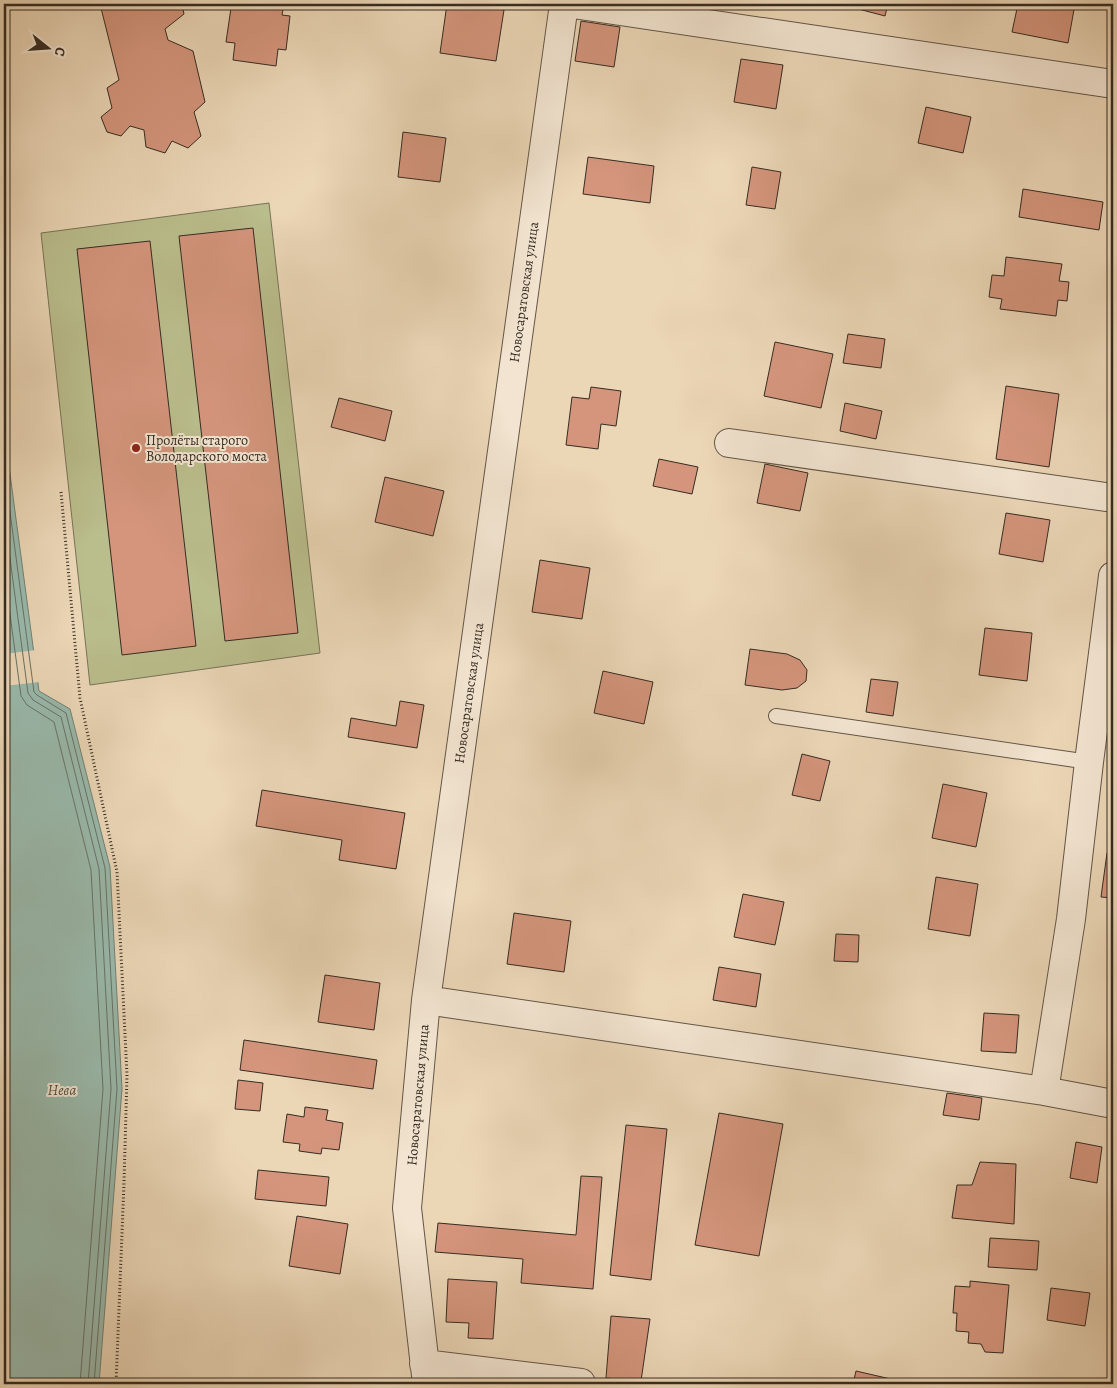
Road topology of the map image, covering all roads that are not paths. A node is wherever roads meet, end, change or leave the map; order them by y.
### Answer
1 (564, 4) edge
2 (572, 4) edge
3 (1113, 84) edge
4 (729, 443) dead end
5 (1113, 498) edge
6 (1113, 576) edge
7 (776, 716) dead end
8 (1089, 762) junction
9 (426, 1000) junction
10 (1044, 1091) junction
11 (1113, 1104) edge
12 (425, 1374) edge
13 (581, 1383) edge

1 - 9 street, Новосаратовская улица
2 - 3 street
4 - 5 street
6 - 8 street
7 - 8 lane
8 - 10 street
9 - 10 street
9 - 12 street, Новосаратовская улица
10 - 11 street
12 - 13 street

